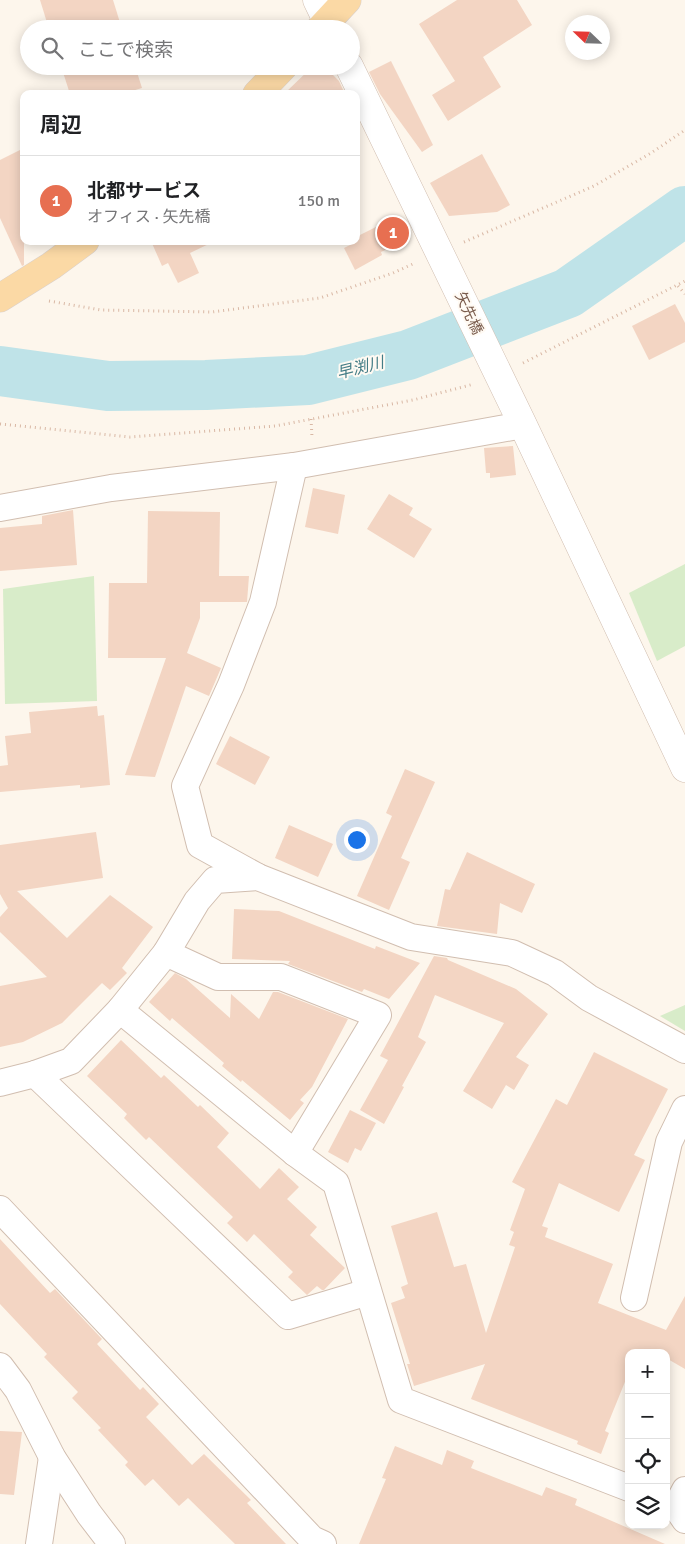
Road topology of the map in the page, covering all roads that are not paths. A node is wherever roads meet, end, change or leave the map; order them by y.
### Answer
1 (347, 0) edge
2 (324, 20) edge
3 (275, 75) edge
4 (353, 75) edge
5 (261, 90) edge
6 (80, 245) edge
7 (2, 296) edge
8 (523, 425) junction
9 (294, 466) junction
10 (0, 508) edge
11 (682, 753) edge
12 (258, 877) junction
13 (166, 953) junction
14 (120, 1010) junction
15 (685, 1050) edge
16 (35, 1074) junction
17 (0, 1083) edge
18 (685, 1109) edge
19 (296, 1153) junction
20 (0, 1209) edge
21 (368, 1292) junction
22 (634, 1298) dead end
23 (0, 1366) edge
24 (52, 1457) junction
25 (625, 1486) edge
26 (40, 1544) edge
27 (112, 1544) edge
28 (324, 1544) edge

1 - 2 main road
3 - 5 main road
4 - 8 street, 矢先橋
6 - 7 main road
8 - 9 street
8 - 11 street, 矢先橋
9 - 10 street
9 - 12 street
12 - 13 street
12 - 15 street
13 - 14 street
13 - 19 street
14 - 16 street
14 - 19 street
16 - 17 street
16 - 21 street
18 - 22 street
19 - 21 street
20 - 28 street
21 - 25 street
23 - 24 street
24 - 26 street
24 - 27 street

